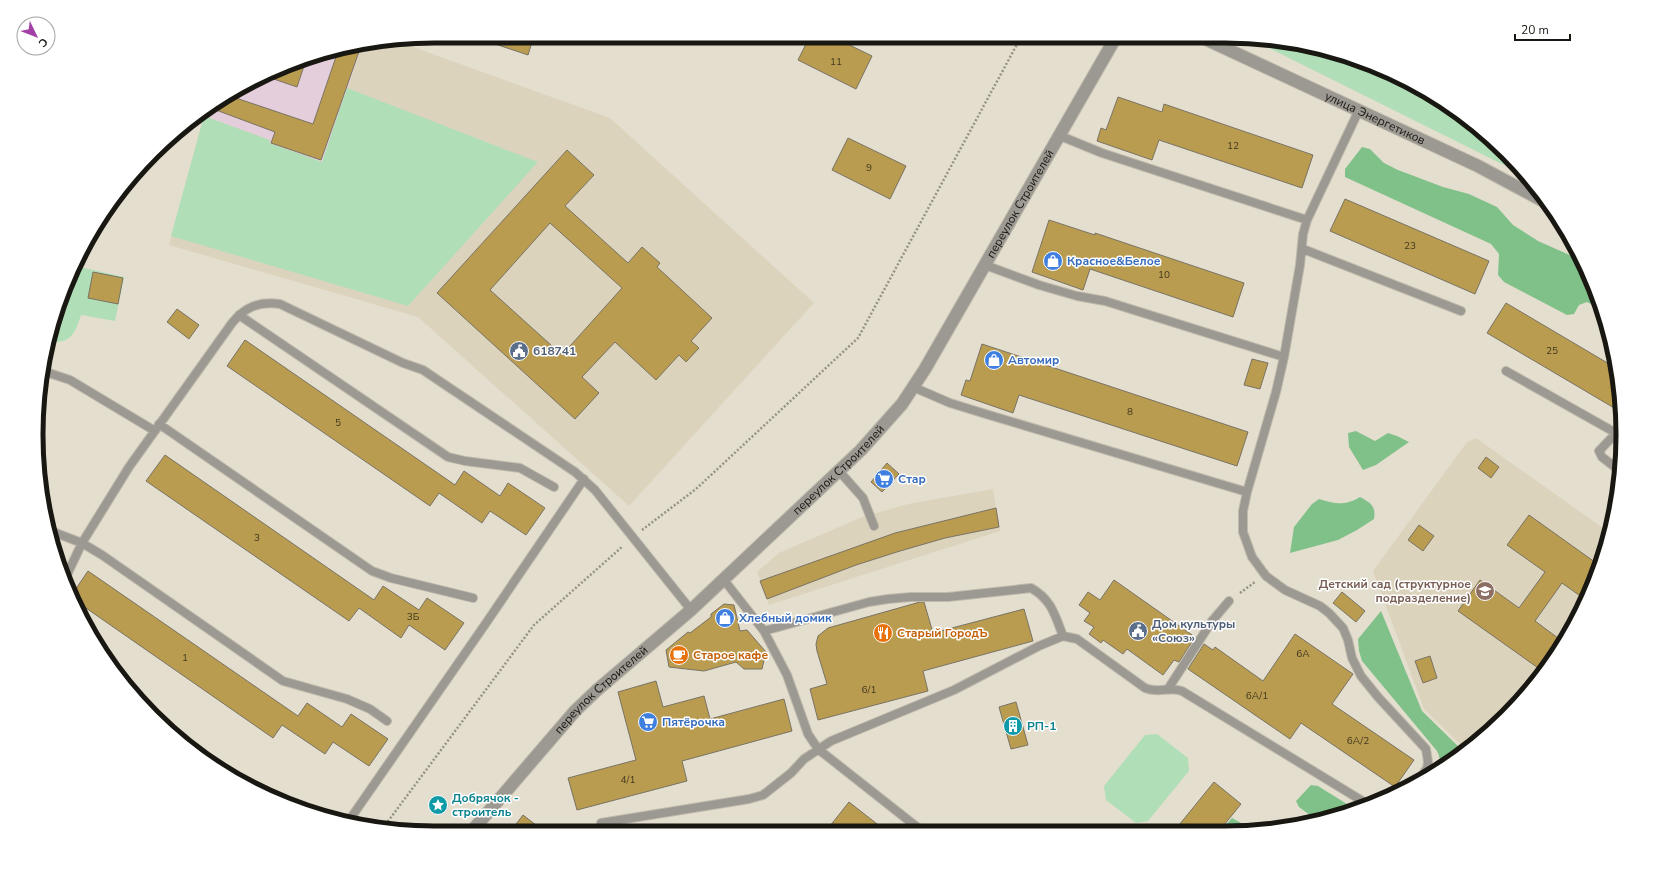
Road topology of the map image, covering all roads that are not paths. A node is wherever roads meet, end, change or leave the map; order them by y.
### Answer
1 (1112, 43) edge
2 (1214, 43) edge
3 (1358, 110) junction
4 (1058, 135) junction
5 (1536, 197) edge
6 (1307, 220) junction
7 (1303, 249) junction
8 (984, 265) junction
9 (1461, 311) dead end
10 (238, 315) junction
11 (1284, 357) junction
12 (1506, 371) dead end
13 (48, 373) edge
14 (913, 387) junction
15 (157, 427) junction
16 (1616, 428) edge
17 (1616, 433) edge
18 (1615, 466) edge
19 (839, 471) junction
20 (584, 479) junction
21 (554, 487) dead end
22 (1247, 492) junction
23 (874, 526) dead end
24 (55, 533) edge
25 (82, 543) junction
26 (68, 572) edge
27 (724, 580) junction
28 (473, 598) dead end
29 (1229, 601) road end
30 (691, 610) junction
31 (764, 631) junction
32 (1063, 636) junction
33 (1168, 689) junction
34 (387, 721) dead end
35 (818, 749) junction
36 (1426, 770) edge
37 (1362, 801) edge
38 (352, 817) edge
39 (601, 823) dead end
40 (476, 826) edge
41 (916, 826) edge

1 - 4 street, переулок Строителей
2 - 3 street, улица Энергетиков
3 - 5 street, улица Энергетиков
3 - 6 lane
4 - 6 lane
4 - 8 street, переулок Строителей
6 - 7 lane
7 - 9 lane
7 - 11 lane
8 - 11 lane
8 - 14 street, переулок Строителей
10 - 15 lane
10 - 20 lane
10 - 21 lane
11 - 22 lane
12 - 16 lane
13 - 15 lane
14 - 19 street, переулок Строителей
14 - 22 lane
15 - 25 lane
15 - 28 lane
17 - 18 lane
19 - 23 lane
19 - 27 street, переулок Строителей
20 - 30 lane
20 - 38 lane
22 - 36 lane
24 - 25 lane
25 - 26 lane
25 - 34 lane
27 - 30 street, переулок Строителей
27 - 31 lane
29 - 33 lane
30 - 40 street, переулок Строителей
31 - 32 lane
31 - 35 lane
32 - 33 lane
32 - 35 lane
33 - 37 lane
35 - 39 lane
35 - 41 lane

